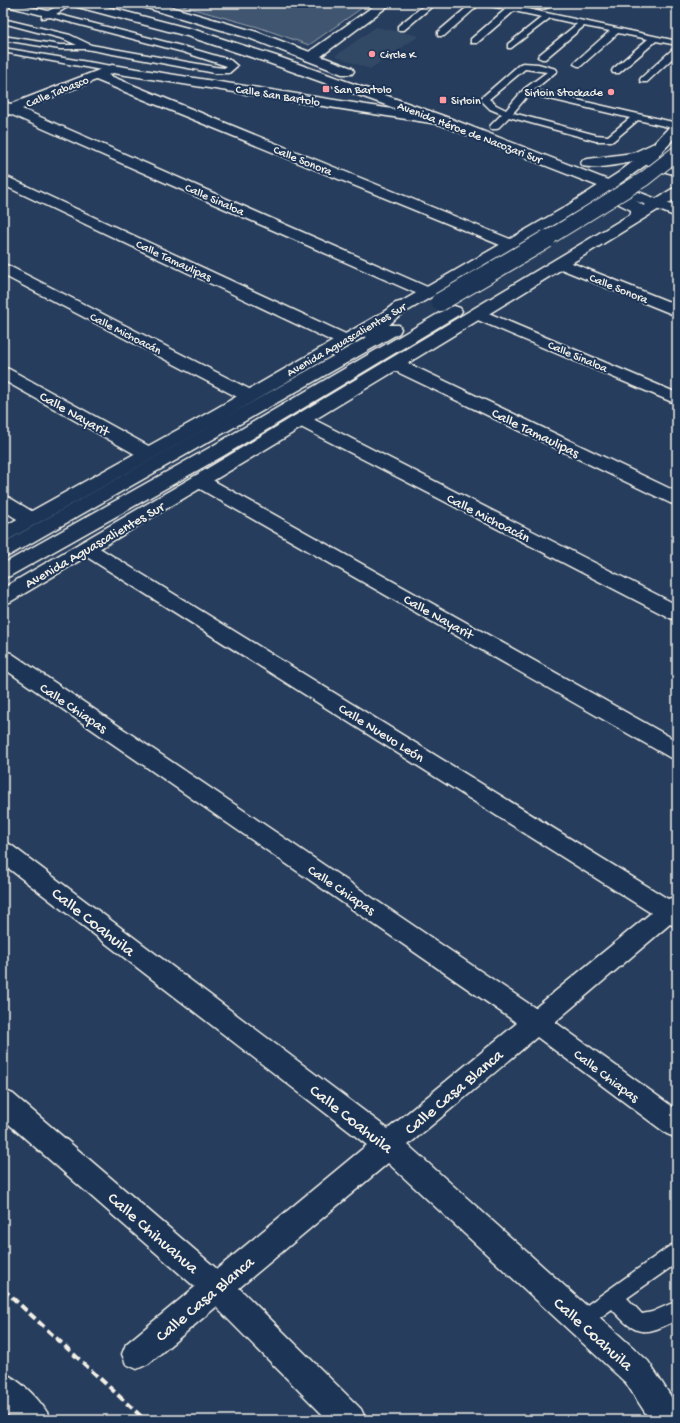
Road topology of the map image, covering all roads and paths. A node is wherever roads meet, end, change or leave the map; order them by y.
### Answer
1 (6, 3) edge
2 (34, 3) edge
3 (70, 3) edge
4 (78, 3) edge
5 (144, 3) edge
6 (386, 3) edge
7 (432, 3) edge
8 (478, 3) edge
9 (488, 3) edge
10 (551, 3) edge
11 (158, 5) edge
12 (515, 6) edge
13 (24, 8) junction
14 (49, 14) junction
15 (548, 16) junction
16 (3, 20) edge
17 (583, 23) junction
18 (26, 27) junction
19 (401, 28) dead end
20 (616, 30) junction
21 (440, 34) dead end
22 (4, 38) edge
23 (654, 38) junction
24 (474, 40) dead end
25 (677, 43) edge
26 (511, 46) dead end
27 (89, 47) junction
28 (3, 50) edge
29 (677, 50) edge
30 (311, 56) junction
31 (542, 57) dead end
32 (578, 64) dead end
33 (112, 69) junction
34 (616, 71) dead end
35 (96, 75) junction
36 (362, 76) dead end
37 (644, 80) dead end
38 (528, 91) junction
39 (414, 96) dead end
40 (6, 109) edge
41 (508, 114) junction
42 (636, 117) junction
43 (444, 121) junction
44 (494, 127) junction
45 (677, 127) edge
46 (663, 142) junction
47 (677, 153) edge
48 (652, 154) junction
49 (588, 163) junction
50 (677, 171) edge
51 (3, 179) edge
52 (616, 181) junction
53 (666, 194) edge
54 (585, 200) junction
55 (677, 212) edge
56 (639, 216) junction
57 (510, 244) junction
58 (562, 264) junction
59 (3, 269) edge
60 (440, 301) junction
61 (400, 307) junction
62 (677, 311) edge
63 (479, 314) junction
64 (344, 340) junction
65 (433, 341) junction
66 (395, 364) junction
67 (343, 368) junction
68 (3, 373) edge
69 (249, 396) junction
70 (677, 399) edge
71 (301, 420) junction
72 (147, 453) junction
73 (200, 481) junction
74 (677, 499) edge
75 (3, 502) edge
76 (31, 519) junction
77 (3, 535) edge
78 (86, 548) junction
79 (3, 551) edge
80 (3, 572) edge
81 (3, 597) edge
82 (677, 613) edge
83 (3, 658) edge
84 (677, 751) edge
85 (3, 851) edge
86 (674, 911) edge
87 (536, 1022) junction
88 (3, 1102) edge
89 (677, 1126) edge
90 (388, 1145) junction
91 (677, 1252) edge
92 (217, 1287) junction
93 (613, 1298) junction
94 (677, 1310) edge
95 (580, 1321) junction
96 (137, 1354) dead end
97 (3, 1388) edge
98 (35, 1420) edge
99 (350, 1420) edge
100 (668, 1420) edge

1 - 13 lane
2 - 13 lane
3 - 14 lane
4 - 43 street, Avenida Héroe de Nacozari Sur
5 - 11 street
6 - 30 street
7 - 19 lane
8 - 21 lane
9 - 12 lane
10 - 12 lane
11 - 30 street
12 - 15 lane
12 - 24 lane
13 - 14 lane
13 - 16 lane
14 - 18 lane
14 - 27 lane
15 - 17 lane
15 - 26 lane
16 - 18 lane
17 - 20 lane
17 - 31 lane
18 - 22 lane
18 - 27 lane
20 - 23 lane
20 - 32 lane
22 - 27 lane
23 - 25 lane
23 - 34 lane
28 - 33 lane
29 - 37 lane
30 - 36 street
33 - 35 street, Calle Tabasco
33 - 43 street, Calle San Bartolo
35 - 40 street, Calle Tabasco
35 - 57 street, Calle Sonora
38 - 41 lane
38 - 41 lane
38 - 42 lane
39 - 44 street, Avenida Héroe de Nacozari Sur
40 - 60 street, Calle Sinaloa
41 - 42 lane
41 - 44 lane
42 - 45 lane
43 - 52 street, Avenida Héroe de Nacozari Sur
44 - 49 street, Avenida Héroe de Nacozari Sur
45 - 46 street, Avenida Aguascalientes Sur
46 - 48 street, Avenida Aguascalientes Sur
46 - 49 street
47 - 60 street, Avenida Aguascalientes Sur, bridge
48 - 50 street
48 - 52 street, Avenida Aguascalientes Sur
49 - 52 street, Avenida Héroe de Nacozari Sur
50 - 60 street, Avenida Aguascalientes Sur
51 - 64 street, Calle Tamaulipas
52 - 53 street, Avenida Héroe de Nacozari Sur
52 - 54 street, Avenida Aguascalientes Sur
53 - 55 street, Avenida Héroe de Nacozari Sur
53 - 56 street, Avenida Aguascalientes Sur
54 - 56 street
54 - 57 street, Avenida Aguascalientes Sur
56 - 58 street, Avenida Aguascalientes Sur
57 - 60 street, Avenida Aguascalientes Sur
58 - 62 street, Calle Sonora
58 - 63 street, Avenida Aguascalientes Sur
59 - 69 street, Calle Michoacán
60 - 61 street, Avenida Aguascalientes Sur
60 - 67 street, Avenida Aguascalientes Sur
61 - 64 street, Avenida Aguascalientes Sur
61 - 67 street
63 - 65 street, Avenida Aguascalientes Sur
63 - 70 street, Calle Sinaloa
64 - 69 street, Avenida Aguascalientes Sur
65 - 66 street, Avenida Aguascalientes Sur
65 - 67 street
66 - 71 street, Avenida Aguascalientes Sur
66 - 74 street, Calle Tamaulipas
67 - 79 street, Avenida Aguascalientes Sur
67 - 80 street, Avenida Aguascalientes Sur
68 - 72 street, Calle Nayarit
69 - 72 street, Avenida Aguascalientes Sur
71 - 73 street, Avenida Aguascalientes Sur
71 - 82 street, Calle Michoacán
72 - 76 street, Avenida Aguascalientes Sur
73 - 78 street, Avenida Aguascalientes Sur
73 - 84 street, Calle Nayarit
75 - 76 street
76 - 77 street, Avenida Aguascalientes Sur
78 - 81 street, Avenida Aguascalientes Sur
78 - 86 street, Calle Nuevo León
83 - 87 street, Calle Chiapas
85 - 90 street, Calle Coahuila
86 - 87 street, Calle Casa Blanca
87 - 89 street, Calle Chiapas
87 - 90 street, Calle Casa Blanca
88 - 92 street, Calle Chihuahua
90 - 92 street, Calle Casa Blanca
90 - 95 street, Calle Coahuila
91 - 93 lane
92 - 96 street, Calle Casa Blanca
92 - 99 street, Calle Chihuahua
93 - 94 lane
93 - 95 lane
95 - 100 street, Calle Coahuila
97 - 98 street

